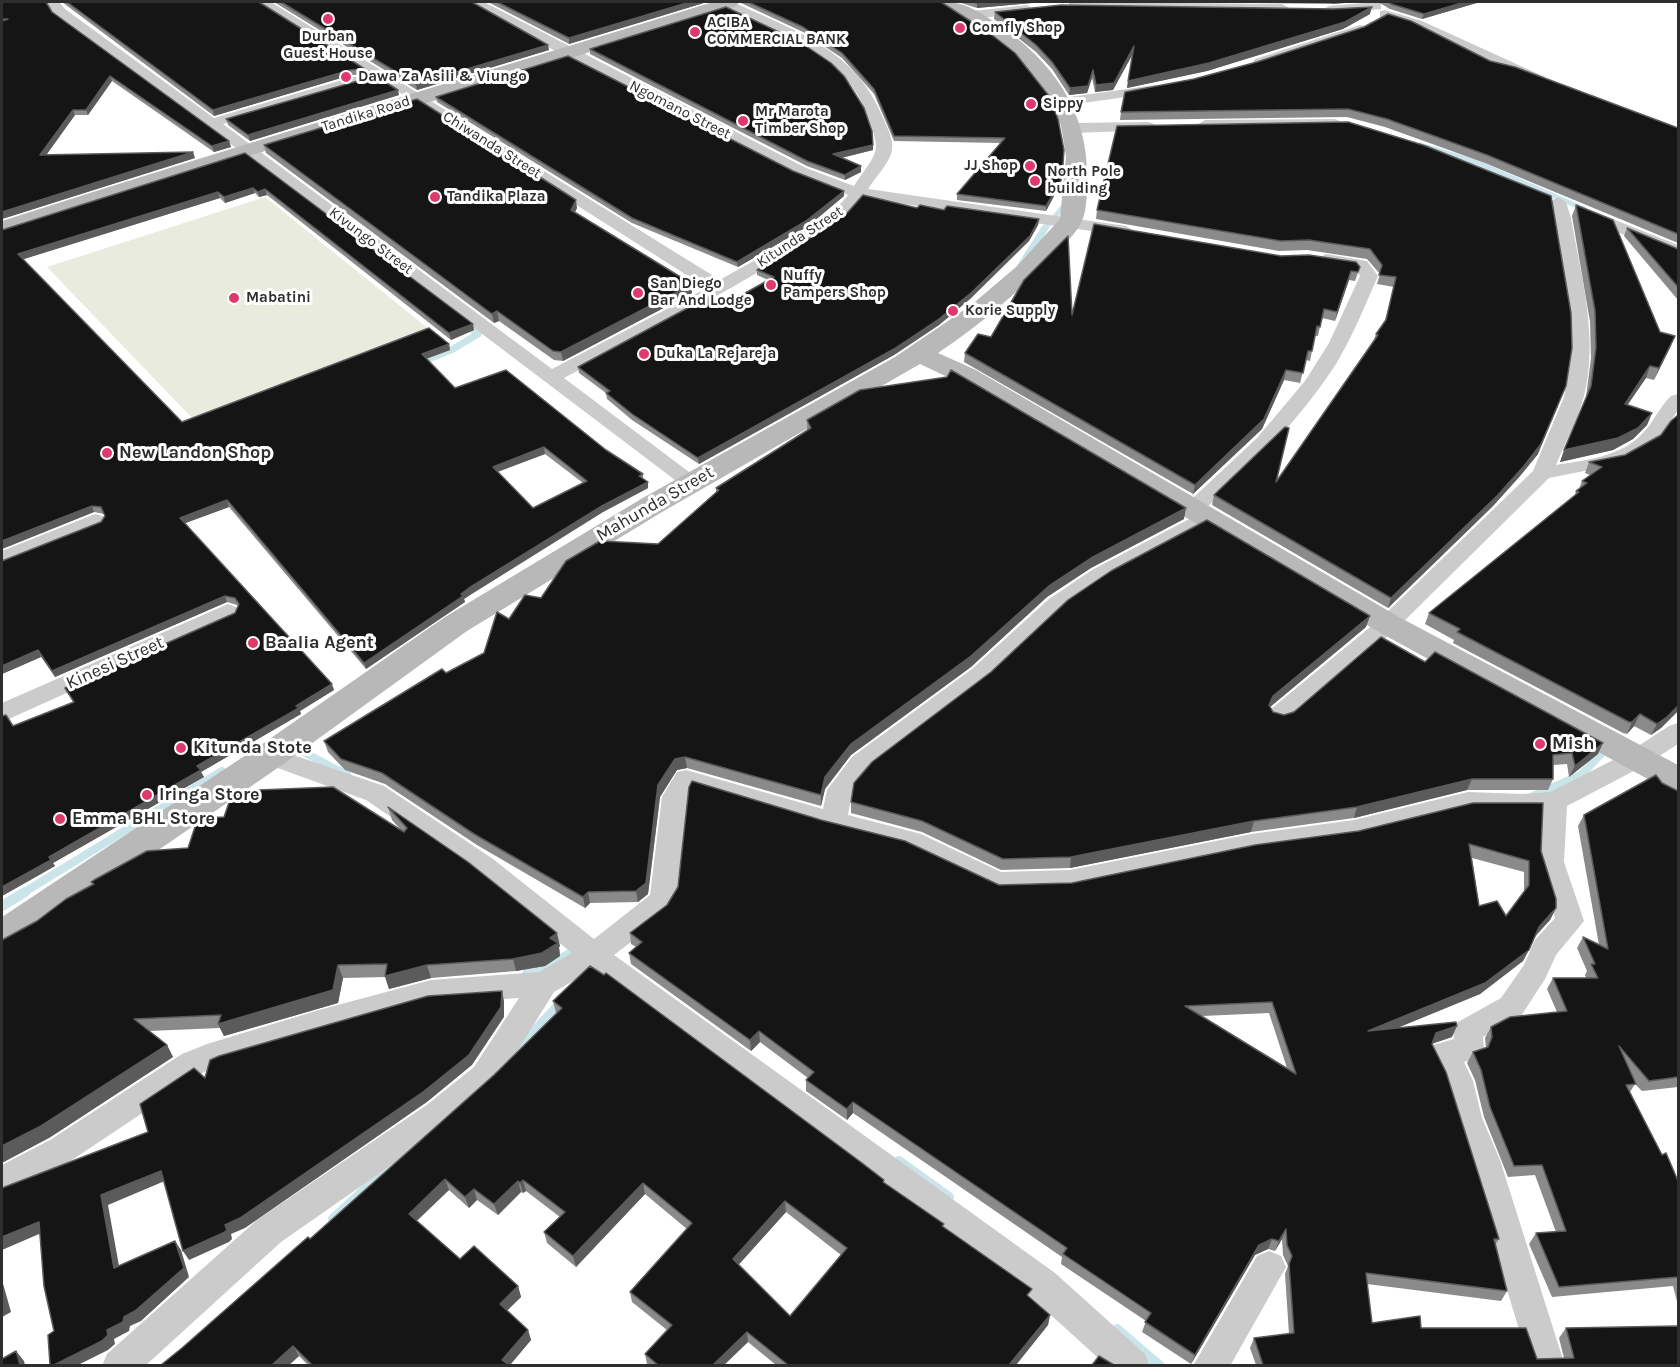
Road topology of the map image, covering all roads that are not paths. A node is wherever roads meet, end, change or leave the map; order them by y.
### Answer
1 (52, 2) edge
2 (264, 2) edge
3 (475, 2) edge
4 (727, 2) edge
5 (947, 2) edge
6 (1060, 6) edge
7 (1375, 7) edge
8 (1037, 8) edge
9 (973, 15) junction
10 (569, 53) junction
11 (1249, 66) edge
12 (357, 80) edge
13 (1552, 83) edge
14 (1171, 86) edge
15 (417, 99) junction
16 (1062, 102) junction
17 (212, 123) junction
18 (1194, 125) edge
19 (1160, 126) edge
20 (1353, 126) edge
21 (1074, 128) junction
22 (247, 149) junction
23 (858, 194) junction
24 (1071, 222) junction
25 (2, 228) edge
26 (1147, 235) edge
27 (1678, 251) edge
28 (1306, 257) edge
29 (720, 288) junction
30 (921, 355) junction
31 (552, 377) junction
32 (1678, 400) edge
33 (1542, 473) junction
34 (690, 482) junction
35 (1199, 514) junction
36 (95, 521) dead end
37 (2, 559) edge
38 (228, 612) dead end
39 (1388, 624) junction
40 (2, 713) edge
41 (1280, 715) edge
42 (1678, 732) edge
43 (270, 756) junction
44 (1638, 758) junction
45 (1678, 780) edge
46 (1554, 801) junction
47 (834, 822) junction
48 (2, 937) edge
49 (593, 954) junction
50 (544, 984) junction
51 (2, 1181) edge
52 (1269, 1268) dead end
53 (119, 1365) edge
54 (1133, 1365) edge
55 (1210, 1365) edge
56 (1548, 1365) edge

1 - 17 street, Kivungo Street
2 - 15 street, Chiwanda Street
3 - 10 street, Ngomano Street
4 - 10 street, Tandika Road
4 - 23 street, Kitunda Street
5 - 9 street
6 - 7 street
7 - 11 street
7 - 13 street
8 - 9 street
9 - 16 street
10 - 15 street, Tandika Road
10 - 23 street, Ngomano Street
12 - 17 street
14 - 16 street
15 - 22 street, Tandika Road
15 - 29 street, Chiwanda Street
16 - 21 street
17 - 22 street, Kivungo Street
18 - 20 street
19 - 21 street
21 - 24 street
22 - 25 street, Tandika Road
22 - 31 street, Kivungo Street
23 - 24 street, Ngomano Street
23 - 29 street, Kitunda Street
24 - 26 street, Ngomano Street
24 - 30 street, Mahunda Street
27 - 33 street
28 - 35 street
29 - 31 street, Kitunda Street
30 - 34 street, Mahunda Street
30 - 35 street
31 - 34 street, Kivungo Street
32 - 33 street
33 - 39 street
34 - 43 street, Mahunda Street
35 - 39 street
35 - 47 street
36 - 37 street
38 - 40 street, Kinesi Street
39 - 41 street
39 - 44 street
42 - 44 street
43 - 48 street, Mahunda Street
43 - 49 street
44 - 45 street
44 - 46 street
46 - 47 street
46 - 56 street
47 - 49 street
49 - 50 street
49 - 54 street
50 - 51 street
50 - 53 street
52 - 55 street

